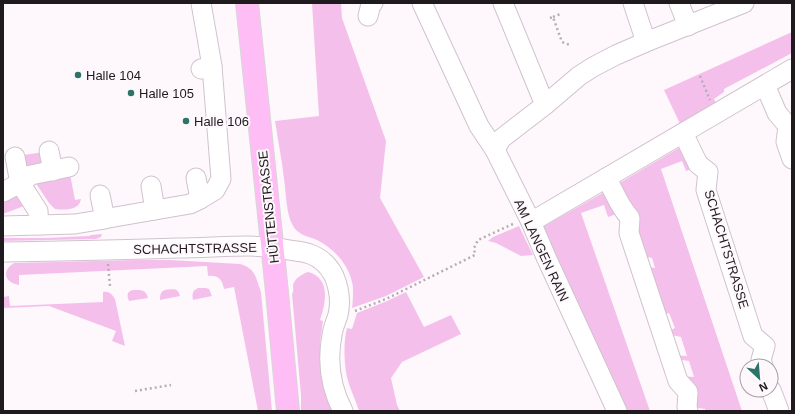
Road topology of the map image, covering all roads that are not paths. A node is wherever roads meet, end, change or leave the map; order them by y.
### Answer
1 (201, 3) edge
2 (247, 3) edge
3 (422, 3) edge
4 (504, 3) edge
5 (633, 3) edge
6 (679, 3) edge
7 (744, 3) edge
8 (714, 9) edge
9 (688, 26) junction
10 (646, 42) junction
11 (792, 69) edge
12 (765, 85) junction
13 (545, 105) junction
14 (683, 133) junction
15 (495, 150) junction
16 (49, 151) dead end
17 (15, 157) dead end
18 (792, 159) edge
19 (196, 178) dead end
20 (606, 178) junction
21 (20, 183) junction
22 (150, 186) dead end
23 (3, 192) edge
24 (100, 195) dead end
25 (200, 199) junction
26 (155, 210) junction
27 (526, 221) junction
28 (108, 223) junction
29 (39, 225) junction
30 (3, 226) edge
31 (272, 248) junction
32 (3, 252) edge
33 (762, 358) edge
34 (774, 398) edge
35 (288, 411) edge
36 (343, 411) edge
37 (616, 411) edge
38 (688, 411) edge
39 (779, 411) edge

1 - 25 street
2 - 31 main road, HÜTTENSTRASSE
3 - 15 street, AM LANGEN RAIN
4 - 13 street
5 - 10 street
6 - 9 street
7 - 8 street
8 - 9 street
9 - 10 street
10 - 13 street
11 - 12 street
12 - 14 street
12 - 18 street
13 - 15 street
14 - 20 street
14 - 33 street, SCHACHTSTRASSE
15 - 27 street, AM LANGEN RAIN
16 - 21 street
17 - 21 street
19 - 25 street
20 - 27 street
20 - 38 street
21 - 23 street
21 - 29 street
22 - 26 street
24 - 28 street
25 - 26 street
26 - 28 street
27 - 37 street, AM LANGEN RAIN
28 - 29 street
29 - 30 street
31 - 32 street, SCHACHTSTRASSE
31 - 35 main road, HÜTTENSTRASSE
31 - 36 street, SCHACHTSTRASSE
34 - 39 street

